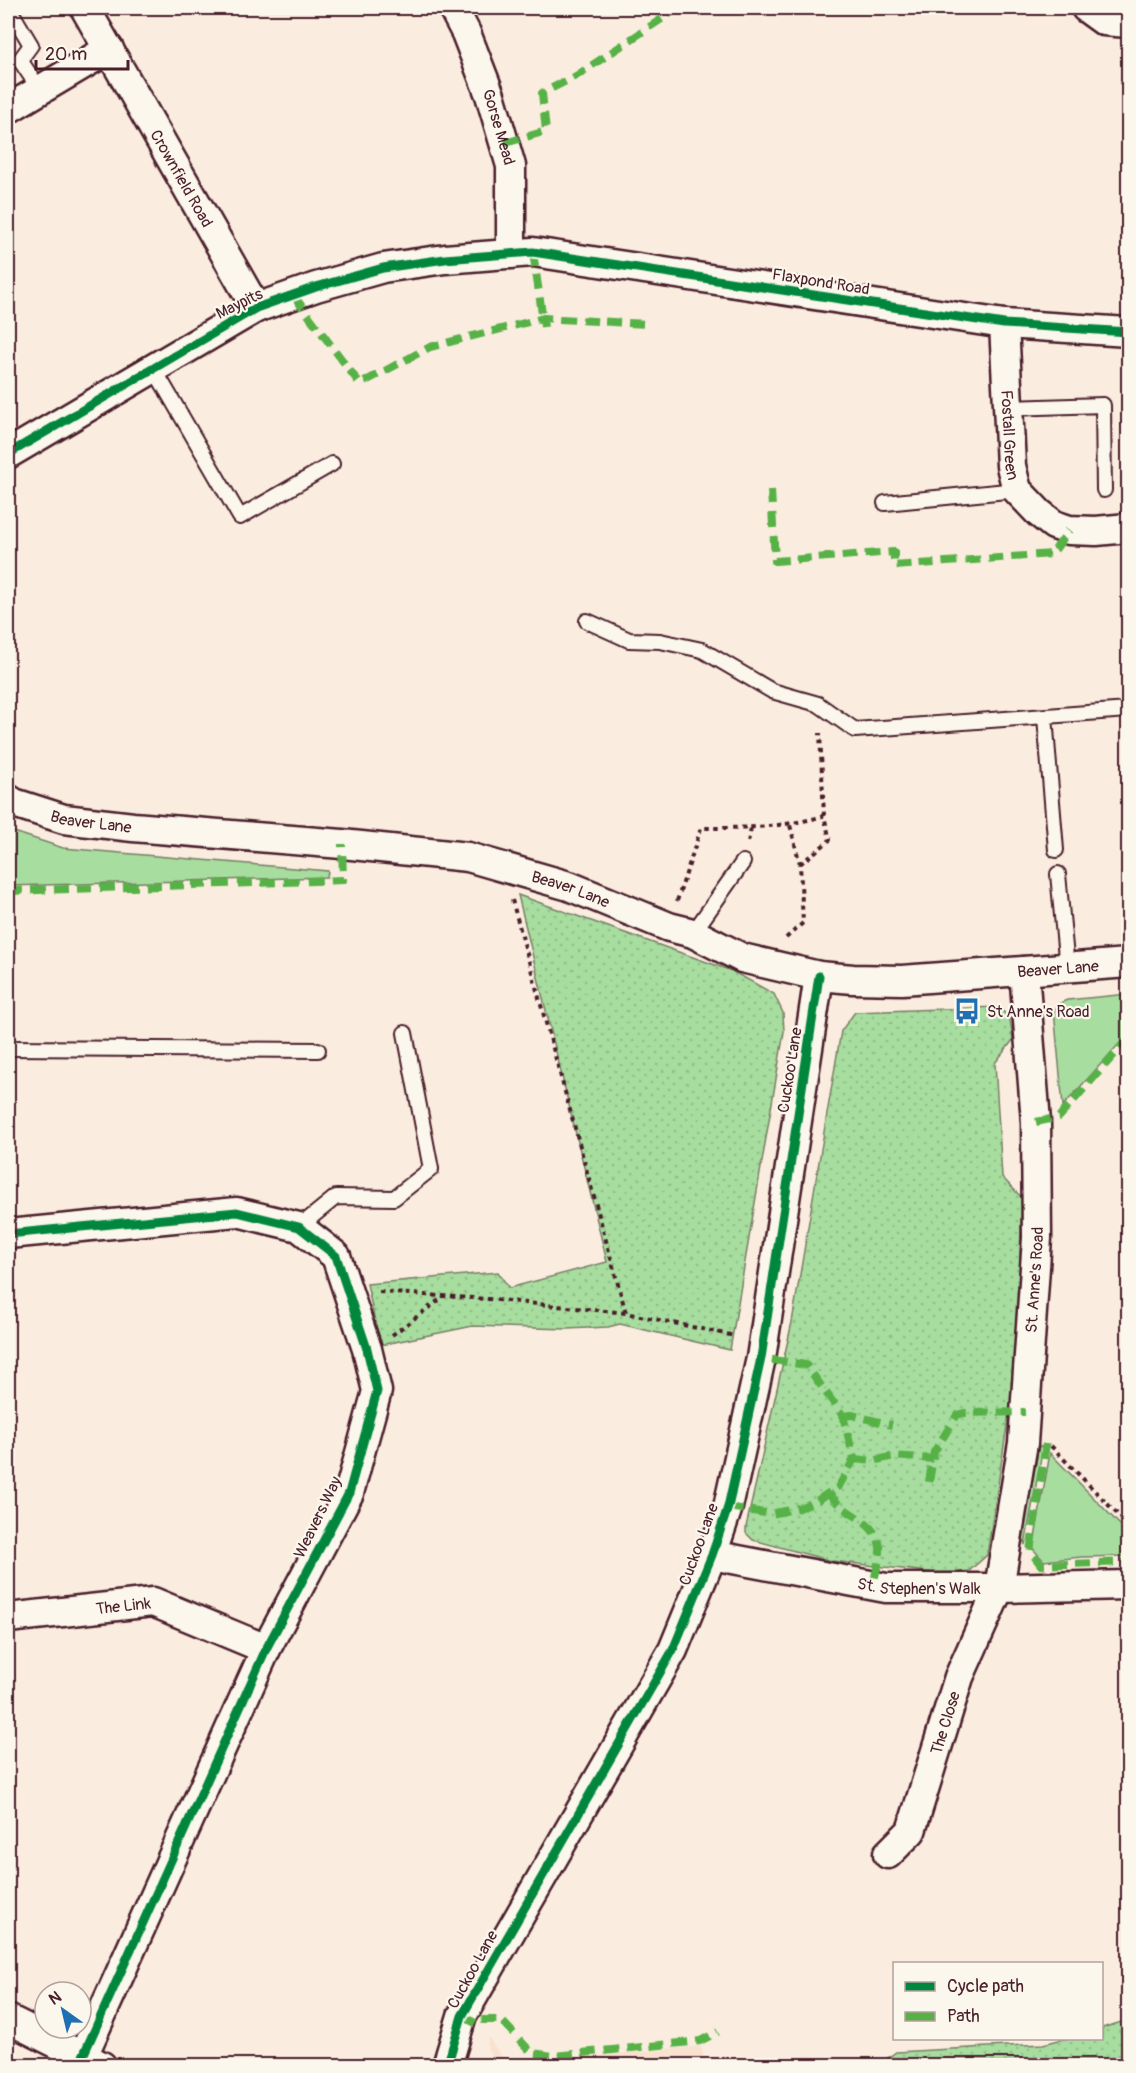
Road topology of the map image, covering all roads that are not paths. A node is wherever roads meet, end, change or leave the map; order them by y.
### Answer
1 (9, 8) edge
2 (85, 8) edge
3 (453, 8) edge
4 (1086, 8) edge
5 (1128, 23) edge
6 (109, 49) junction
7 (40, 90) junction
8 (8, 109) edge
9 (511, 254) junction
10 (256, 308) junction
11 (1004, 324) junction
12 (1128, 332) edge
13 (153, 368) junction
14 (1009, 408) junction
15 (8, 454) edge
16 (332, 464) dead end
17 (1017, 490) junction
18 (1104, 490) dead end
19 (885, 503) dead end
20 (1128, 528) edge
21 (587, 621) dead end
22 (1128, 710) edge
23 (1045, 717) junction
24 (8, 799) edge
25 (1056, 850) dead end
26 (743, 862) dead end
27 (1058, 874) dead end
28 (693, 933) junction
29 (1128, 963) edge
30 (1067, 968) junction
31 (1024, 971) junction
32 (819, 976) junction
33 (405, 1033) dead end
34 (8, 1048) edge
35 (318, 1050) dead end
36 (299, 1227) junction
37 (8, 1234) edge
38 (712, 1555) junction
39 (1128, 1585) edge
40 (999, 1588) junction
41 (8, 1618) edge
42 (266, 1649) junction
43 (888, 1854) dead end
44 (8, 2019) edge
45 (93, 2061) edge
46 (447, 2066) edge

1 - 7 lane
2 - 6 street, Crownfield Road
3 - 9 street, Gorse Mead
4 - 5 street
6 - 7 street
6 - 10 street, Crownfield Road
7 - 8 street
9 - 10 street, Maypits
9 - 11 street, Flaxpond Road
10 - 13 street, Maypits
11 - 12 street, Flaxpond Road
11 - 14 street, Fostall Green
13 - 15 street, Maypits
13 - 16 lane
14 - 17 street, Fostall Green
14 - 18 lane
17 - 19 lane
17 - 20 street, Fostall Green
21 - 23 lane
22 - 23 lane
23 - 25 lane
24 - 28 street, Beaver Lane
26 - 28 lane
27 - 30 lane
28 - 32 street, Beaver Lane
29 - 30 street, Beaver Lane
30 - 31 street, Beaver Lane
31 - 32 street, Beaver Lane
31 - 40 street, St. Anne's Road
32 - 38 street, Cuckoo Lane
33 - 36 lane
34 - 35 lane
36 - 37 street, Weavers Way
36 - 42 street, Weavers Way
38 - 40 street, St. Stephen's Walk
38 - 46 street, Cuckoo Lane
39 - 40 street, St. Stephen's Walk
40 - 43 street, The Close
41 - 42 street, The Link
42 - 45 street, Weavers Way
44 - 45 street

